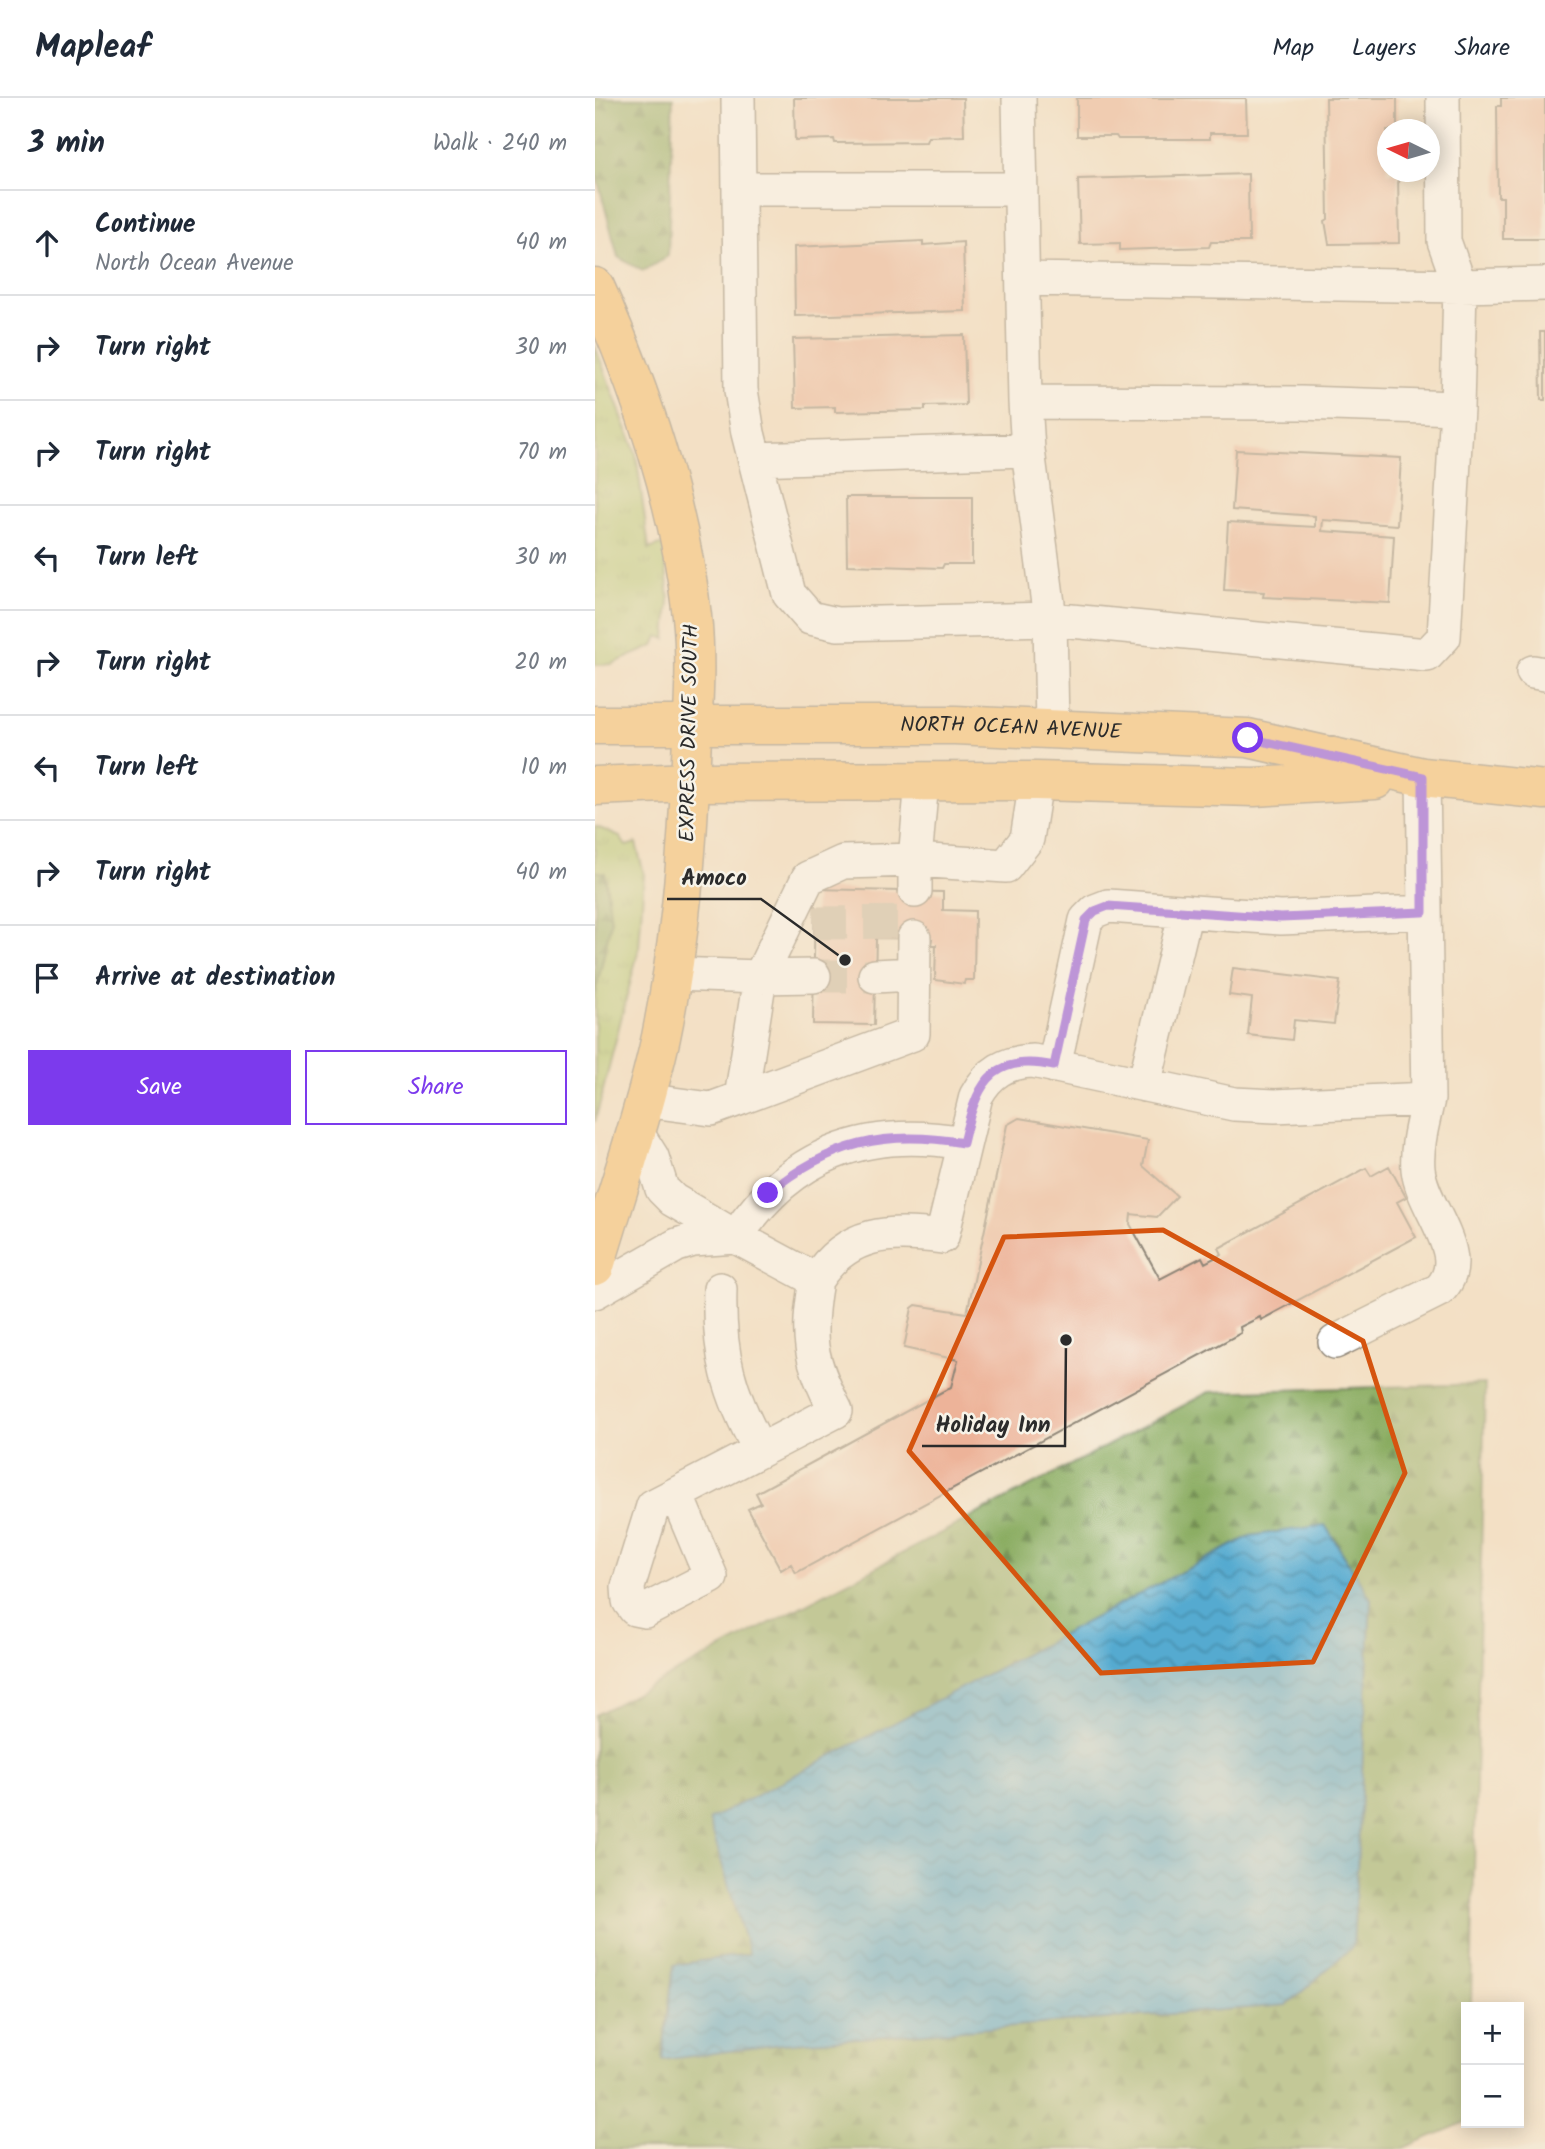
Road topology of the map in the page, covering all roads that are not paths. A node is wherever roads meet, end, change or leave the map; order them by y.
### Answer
1 (738, 98) edge
2 (1019, 98) edge
3 (1443, 98) edge
4 (739, 189) junction
5 (1021, 190) junction
6 (1023, 279) junction
7 (1545, 284) edge
8 (1460, 286) junction
9 (595, 287) edge
10 (1025, 402) junction
11 (1457, 408) junction
12 (1028, 450) junction
13 (755, 459) junction
14 (1050, 619) junction
15 (595, 725) edge
16 (693, 725) junction
17 (1052, 728) junction
18 (1423, 777) junction
19 (922, 781) junction
20 (1037, 781) junction
21 (691, 782) junction
22 (595, 786) edge
23 (1545, 790) edge
24 (915, 876) junction
25 (1186, 911) junction
26 (1423, 912) junction
27 (914, 938) dead end
28 (673, 974) junction
29 (913, 974) junction
30 (814, 976) tunnel mouth
31 (875, 976) tunnel mouth
32 (759, 977) junction
33 (1054, 1066) junction
34 (1144, 1085) junction
35 (741, 1098) junction
36 (1428, 1099) junction
37 (639, 1115) junction
38 (963, 1143) junction
39 (736, 1237) junction
40 (595, 1266) edge
41 (816, 1280) junction
42 (720, 1289) dead end
43 (595, 1292) edge
44 (1335, 1342) dead end
45 (760, 1450) junction
46 (676, 1494) dead end

1 - 4 lane
2 - 5 lane
3 - 8 lane
4 - 5 lane
4 - 13 lane
5 - 6 lane
6 - 8 lane
6 - 10 lane
7 - 8 lane
8 - 11 lane
9 - 16 main road, EXPRESS DRIVE SOUTH
10 - 11 lane
10 - 12 lane
11 - 14 lane
12 - 13 lane
12 - 14 lane
13 - 14 lane
14 - 17 lane
15 - 16 main road, NORTH OCEAN AVENUE
16 - 17 main road, NORTH OCEAN AVENUE
16 - 21 main road, EXPRESS DRIVE SOUTH
17 - 18 main road, NORTH OCEAN AVENUE
18 - 20 main road, NORTH OCEAN AVENUE
18 - 23 main road, NORTH OCEAN AVENUE
18 - 26 lane
19 - 20 main road, NORTH OCEAN AVENUE
19 - 21 main road, NORTH OCEAN AVENUE
19 - 24 lane
20 - 24 lane
21 - 22 main road, NORTH OCEAN AVENUE
21 - 28 main road, EXPRESS DRIVE SOUTH
24 - 32 lane
25 - 26 lane
25 - 33 lane
25 - 34 lane
26 - 36 lane
27 - 29 lane
28 - 32 lane
28 - 37 main road, EXPRESS DRIVE SOUTH
29 - 31 lane
29 - 35 lane
30 - 32 lane
32 - 35 lane
33 - 34 lane
33 - 38 lane
34 - 36 lane
35 - 37 lane
36 - 44 lane
37 - 39 lane
37 - 40 main road, EXPRESS DRIVE SOUTH
38 - 39 lane
38 - 41 lane
39 - 41 lane
39 - 43 lane
41 - 45 lane
42 - 45 lane
45 - 46 lane

